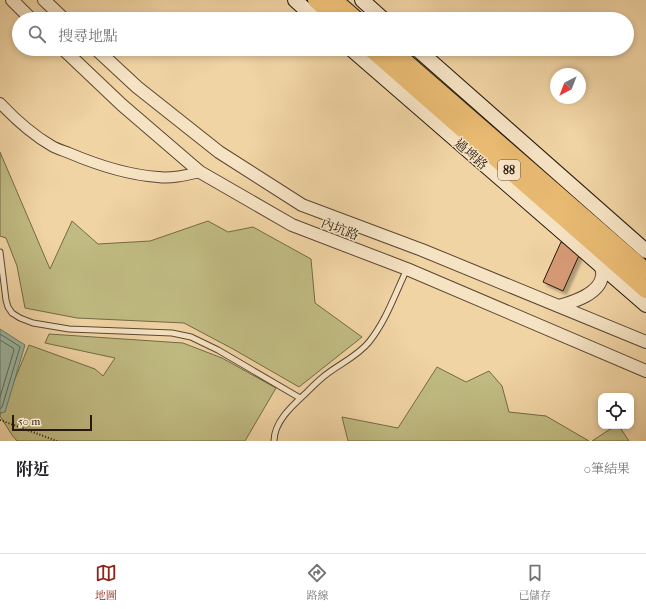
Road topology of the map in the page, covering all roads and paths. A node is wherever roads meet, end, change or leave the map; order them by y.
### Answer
1 (12, 0) edge
2 (44, 0) edge
3 (295, 0) edge
4 (316, 0) edge
5 (334, 0) edge
6 (362, 0) edge
7 (24, 12) edge
8 (57, 12) edge
9 (308, 12) edge
10 (329, 12) edge
11 (348, 12) edge
12 (375, 12) edge
13 (70, 56) edge
14 (104, 56) edge
15 (359, 56) edge
16 (379, 56) edge
17 (399, 56) edge
18 (425, 56) edge
19 (0, 103) edge
20 (200, 172) junction
21 (646, 251) edge
22 (0, 252) edge
23 (601, 266) junction
24 (407, 269) junction
25 (646, 271) edge
26 (646, 290) edge
27 (559, 306) junction
28 (646, 306) edge
29 (646, 342) edge
30 (646, 371) edge
31 (300, 398) junction
32 (0, 420) edge
33 (57, 441) edge
34 (274, 441) edge

1 - 7 street
2 - 8 street
3 - 9 main road
4 - 10 highway
5 - 11 highway
6 - 12 main road
13 - 20 street, 內坑路
14 - 27 street, 內坑路
15 - 23 main road, 過埤路
16 - 26 highway, 88
17 - 25 highway, 88
18 - 21 main road
19 - 20 street
20 - 24 street, 內坑路
22 - 31 lane
23 - 27 street
23 - 28 main road, 過埤路
24 - 30 street, 內坑路
24 - 31 lane
27 - 29 street, 內坑路
31 - 34 lane
32 - 33 path

